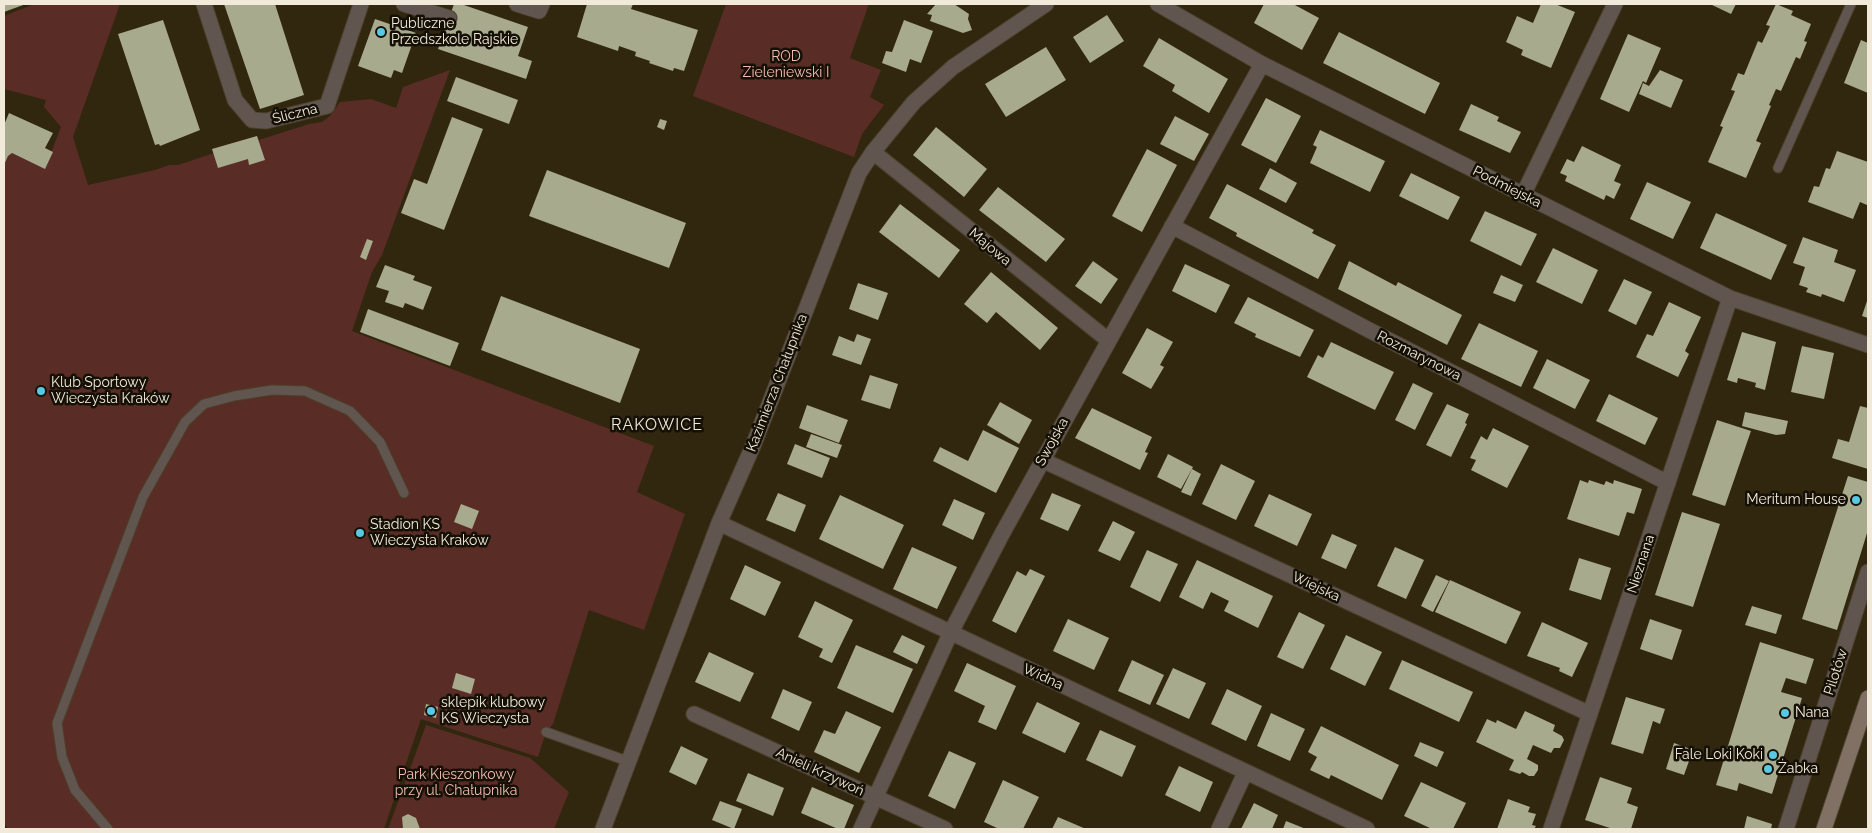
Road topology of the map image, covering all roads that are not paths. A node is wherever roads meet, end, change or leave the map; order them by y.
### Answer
1 (204, 4) edge
2 (361, 4) edge
3 (404, 4) edge
4 (517, 4) edge
5 (542, 4) edge
6 (1046, 4) edge
7 (1158, 4) edge
8 (1615, 4) edge
9 (1851, 4) edge
10 (449, 18) dead end
11 (1262, 64) junction
12 (873, 152) junction
13 (1778, 168) dead end
14 (1523, 195) junction
15 (1172, 226) junction
16 (1730, 298) junction
17 (1108, 340) junction
18 (1868, 345) edge
19 (1042, 460) junction
20 (1668, 483) junction
21 (404, 493) dead end
22 (719, 523) junction
23 (1868, 572) edge
24 (950, 634) junction
25 (1868, 698) edge
26 (694, 714) dead end
27 (1590, 714) junction
28 (546, 732) dead end
29 (628, 761) junction
30 (1245, 773) junction
31 (874, 797) junction
32 (108, 829) edge
33 (603, 829) edge
34 (861, 829) edge
35 (945, 829) edge
36 (1218, 829) edge
37 (1367, 829) edge
38 (1551, 829) edge
39 (1786, 829) edge
40 (1824, 829) edge

1 - 2 street, Śliczna
3 - 10 street
4 - 5 street
6 - 12 street, Kazimierza Chałupnika
7 - 11 street, Podmiejska
8 - 14 street
9 - 13 lane
11 - 14 street, Podmiejska
11 - 15 street, Swojska
12 - 17 street, Majowa
12 - 22 street, Kazimierza Chałupnika
14 - 16 street, Podmiejska
15 - 17 street, Swojska
15 - 20 street, Rozmarynowa
16 - 18 street, Podmiejska
16 - 20 street, Nieznana
17 - 19 street, Swojska
19 - 24 street, Swojska
19 - 27 street, Wiejska
20 - 27 street, Nieznana
21 - 32 lane
22 - 24 street, Widna
22 - 29 street, Kazimierza Chałupnika
23 - 39 street, Pilotów
24 - 30 street, Widna
24 - 31 street, Swojska
25 - 40 street
26 - 31 street, Anieli Krzywoń
27 - 38 street, Nieznana
28 - 29 lane
29 - 33 street, Kazimierza Chałupnika
30 - 36 street
30 - 37 street, Widna
31 - 34 street, Swojska
31 - 35 street, Anieli Krzywoń

